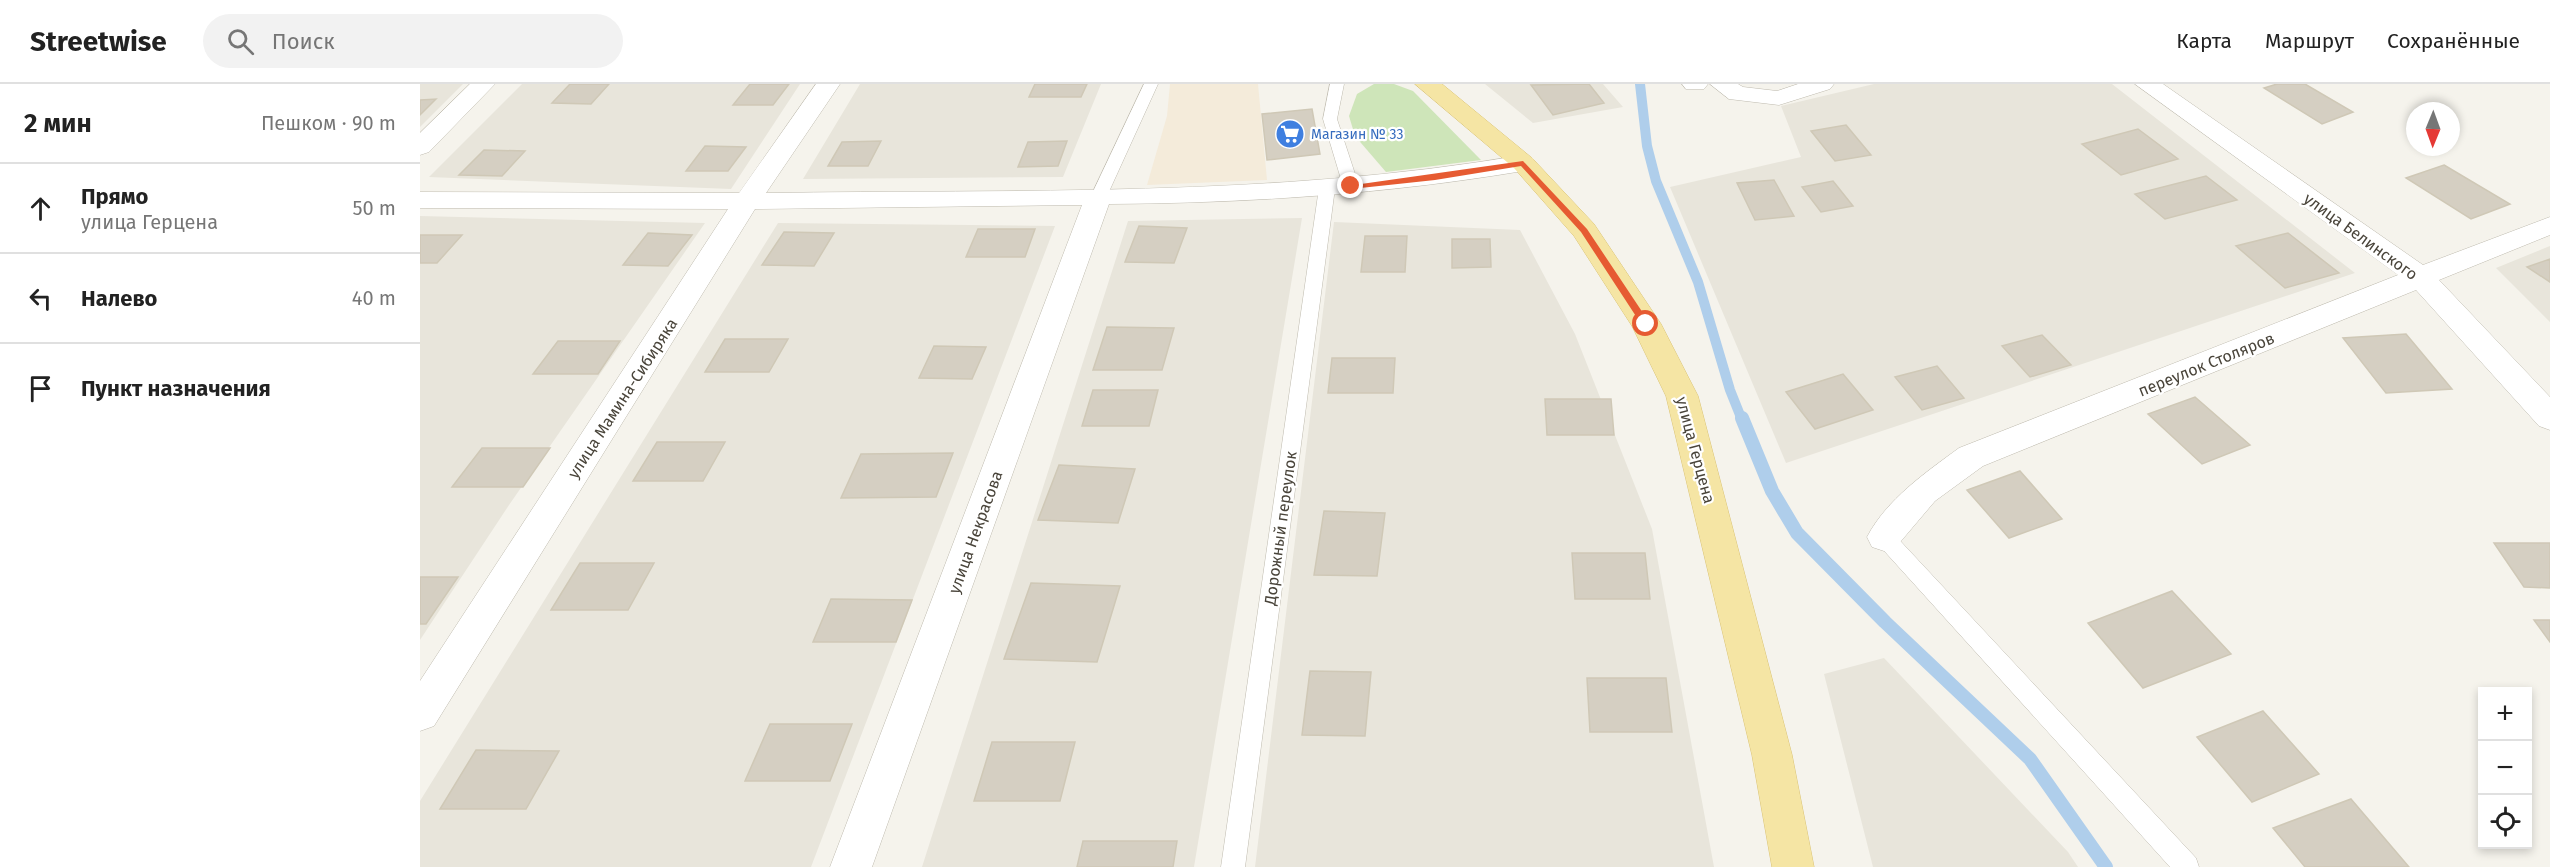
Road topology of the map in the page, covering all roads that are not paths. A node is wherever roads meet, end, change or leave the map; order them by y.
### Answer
1 (483, 84) edge
2 (828, 84) edge
3 (1150, 84) edge
4 (1337, 84) edge
5 (1427, 84) edge
6 (1822, 84) edge
7 (2147, 84) edge
8 (1730, 89) edge
9 (420, 147) edge
10 (1523, 164) junction
11 (1339, 187) junction
12 (1099, 196) junction
13 (420, 200) edge
14 (747, 201) junction
15 (2550, 225) edge
16 (2420, 278) junction
17 (2550, 417) edge
18 (1884, 537) joint
19 (420, 714) edge
20 (851, 867) edge
21 (1233, 867) edge
22 (1793, 867) edge
23 (2187, 867) edge

1 - 9 street
2 - 14 street, улица Мамина-Сибиряка
3 - 12 lane
4 - 11 lane
5 - 10 main road, улица Герцена
6 - 8 street
7 - 16 street, улица Белинского
10 - 11 street
10 - 22 main road, улица Герцена
11 - 12 street
11 - 21 lane, Дорожный переулок
12 - 14 street
12 - 20 street, улица Некрасова
13 - 14 street
14 - 19 street, улица Мамина-Сибиряка
15 - 16 street, переулок Столяров
16 - 17 street, улица Белинского
16 - 18 street, переулок Столяров
18 - 23 lane

